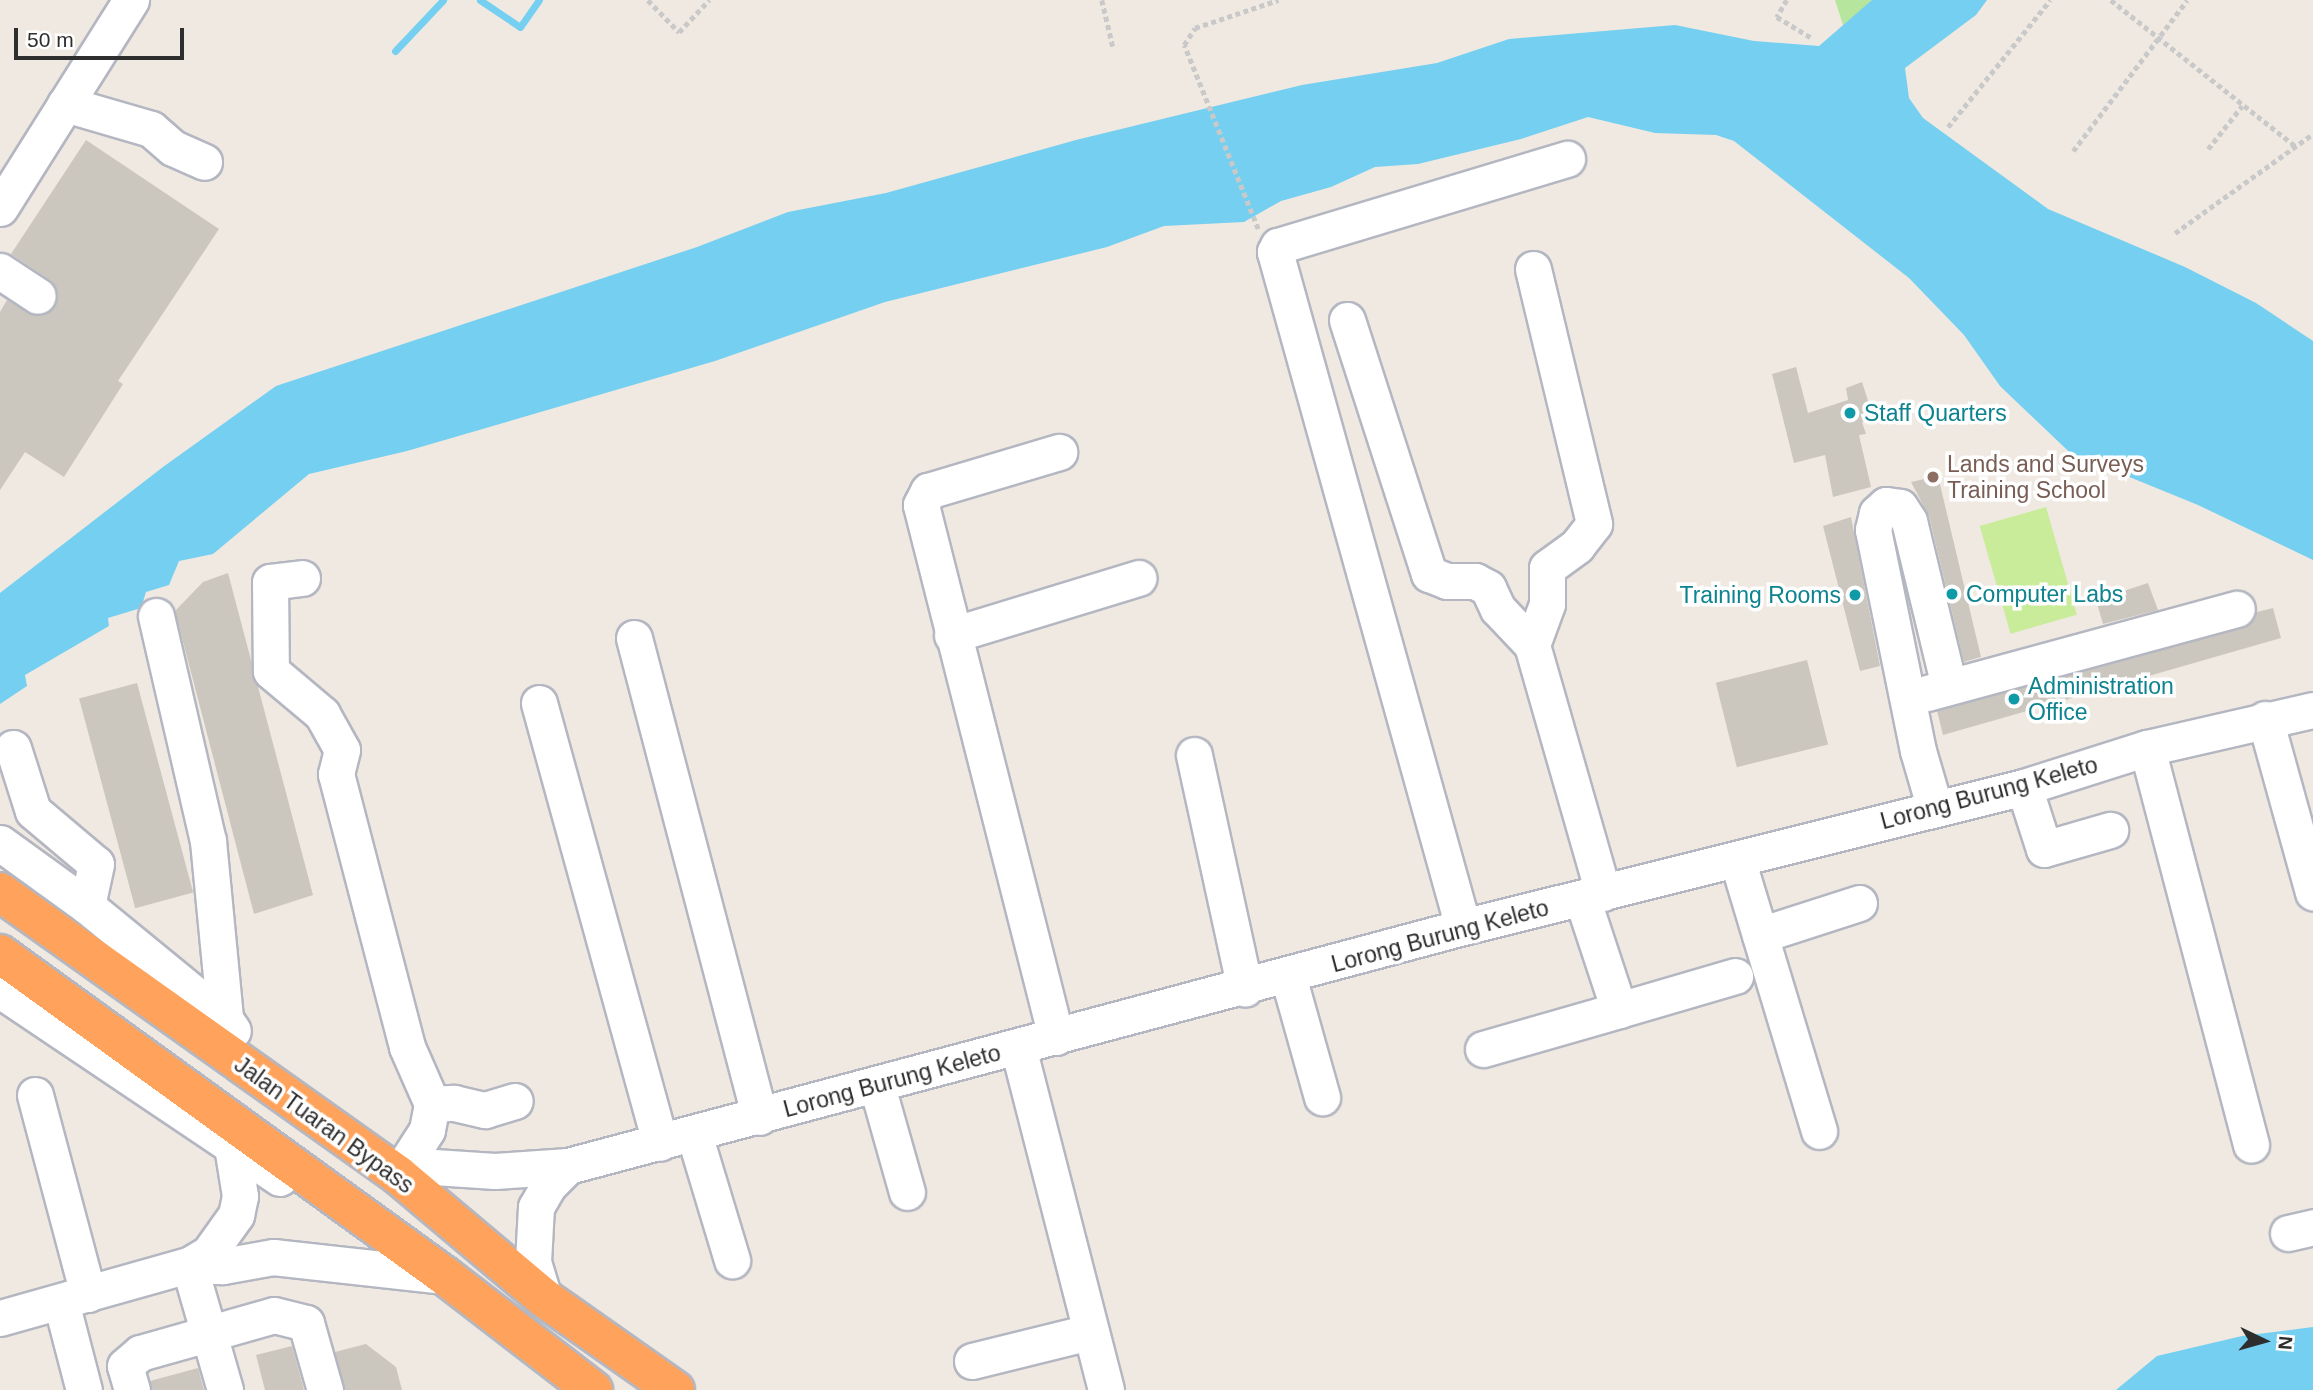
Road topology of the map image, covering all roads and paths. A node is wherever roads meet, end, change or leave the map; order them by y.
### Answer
1 (131, 0) edge
2 (648, 0) edge
3 (709, 0) edge
4 (1102, 0) edge
5 (1278, 0) edge
6 (1787, 0) edge
7 (2050, 0) edge
8 (2111, 0) edge
9 (2187, 0) edge
10 (2158, 37) junction
11 (1812, 38) dead end
12 (1113, 47) dead end
13 (65, 104) junction
14 (2242, 106) junction
15 (1948, 127) dead end
16 (2313, 134) edge
17 (2295, 146) junction
18 (2207, 149) dead end
19 (2073, 150) dead end
20 (1567, 159) dead end
21 (204, 162) dead end
22 (0, 208) edge
23 (2175, 233) dead end
24 (1264, 243) dead end
25 (1533, 269) dead end
26 (0, 271) edge
27 (38, 296) dead end
28 (1347, 320) dead end
29 (1059, 452) dead end
30 (303, 578) dead end
31 (1138, 578) dead end
32 (2237, 609) dead end
33 (156, 616) dead end
34 (952, 635) junction
35 (634, 638) dead end
36 (1532, 645) junction
37 (1949, 686) junction
38 (1911, 698) junction
39 (539, 703) dead end
40 (2313, 710) edge
41 (2265, 719) junction
42 (13, 748) dead end
43 (2147, 748) junction
44 (1194, 755) dead end
45 (2024, 787) junction
46 (1935, 808) junction
47 (2110, 830) dead end
48 (0, 843) edge
49 (1737, 859) junction
50 (0, 892) edge
51 (2313, 892) edge
52 (1592, 896) junction
53 (1859, 903) dead end
54 (87, 906) junction
55 (1462, 927) junction
56 (1760, 935) junction
57 (0, 954) edge
58 (1288, 976) junction
59 (1735, 976) dead end
60 (1245, 988) junction
61 (0, 990) edge
62 (1619, 1010) junction
63 (225, 1019) junction
64 (1056, 1037) junction
65 (1018, 1047) junction
66 (1483, 1049) dead end
67 (271, 1085) junction
68 (877, 1087) junction
69 (35, 1095) dead end
70 (1322, 1097) dead end
71 (515, 1101) dead end
72 (432, 1104) junction
73 (760, 1117) junction
74 (1819, 1131) dead end
75 (694, 1134) junction
76 (660, 1143) junction
77 (2251, 1145) dead end
78 (232, 1146) junction
79 (568, 1166) junction
80 (398, 1175) junction
81 (908, 1192) dead end
82 (732, 1260) dead end
83 (188, 1265) junction
84 (445, 1276) junction
85 (74, 1298) junction
86 (544, 1298) junction
87 (0, 1318) edge
88 (1089, 1332) junction
89 (209, 1335) junction
90 (972, 1361) dead end
91 (84, 1390) edge
92 (132, 1390) edge
93 (225, 1390) edge
94 (325, 1390) edge
95 (593, 1390) edge
96 (645, 1390) edge
97 (675, 1390) edge
98 (1106, 1390) edge

1 - 13 street
2 - 3 path
4 - 12 path
5 - 24 path
6 - 11 path
7 - 15 path
8 - 10 path
9 - 10 path
10 - 14 path
10 - 19 path
13 - 21 street
13 - 22 street
14 - 17 path
14 - 18 path
16 - 17 path
17 - 23 path
20 - 55 street
25 - 36 street
26 - 27 street
28 - 36 street
29 - 34 street
30 - 72 street
31 - 34 street
32 - 37 street
33 - 63 street
34 - 64 street
35 - 73 street
36 - 52 street
37 - 38 street
37 - 38 street
38 - 46 street
39 - 76 street
40 - 41 street, Lorong Burung Keleto
41 - 43 street, Lorong Burung Keleto
41 - 51 street
42 - 54 street
43 - 45 street, Lorong Burung Keleto
43 - 77 street
44 - 60 street
45 - 46 street, Lorong Burung Keleto
45 - 47 street
46 - 49 street, Lorong Burung Keleto
48 - 54 street
49 - 52 street, Lorong Burung Keleto
49 - 56 street
50 - 67 highway, Jalan Tuaran Bypass
52 - 55 street, Lorong Burung Keleto
52 - 62 street
53 - 56 street
54 - 63 street
55 - 58 street, Lorong Burung Keleto
56 - 74 street
57 - 84 highway
58 - 60 street, Lorong Burung Keleto
58 - 70 street
59 - 62 street
60 - 64 street, Lorong Burung Keleto
61 - 78 street
62 - 66 street
63 - 67 street
64 - 65 street, Lorong Burung Keleto
65 - 68 street, Lorong Burung Keleto
65 - 88 street
67 - 80 highway, Jalan Tuaran Bypass
68 - 73 street, Lorong Burung Keleto
68 - 81 street
69 - 85 street
71 - 72 street
72 - 80 street
73 - 75 street, Lorong Burung Keleto
75 - 76 street, Lorong Burung Keleto
75 - 82 street
76 - 79 street, Lorong Burung Keleto
78 - 83 street
78 - 84 street
79 - 80 street, Lorong Burung Keleto
79 - 86 street
80 - 86 highway, Jalan Tuaran Bypass
83 - 84 street
83 - 85 street
83 - 89 street
84 - 95 highway
85 - 87 street
85 - 91 street
86 - 96 highway
86 - 97 highway, Jalan Tuaran Bypass
88 - 90 street
88 - 98 street
89 - 92 street
89 - 93 street
89 - 94 street

